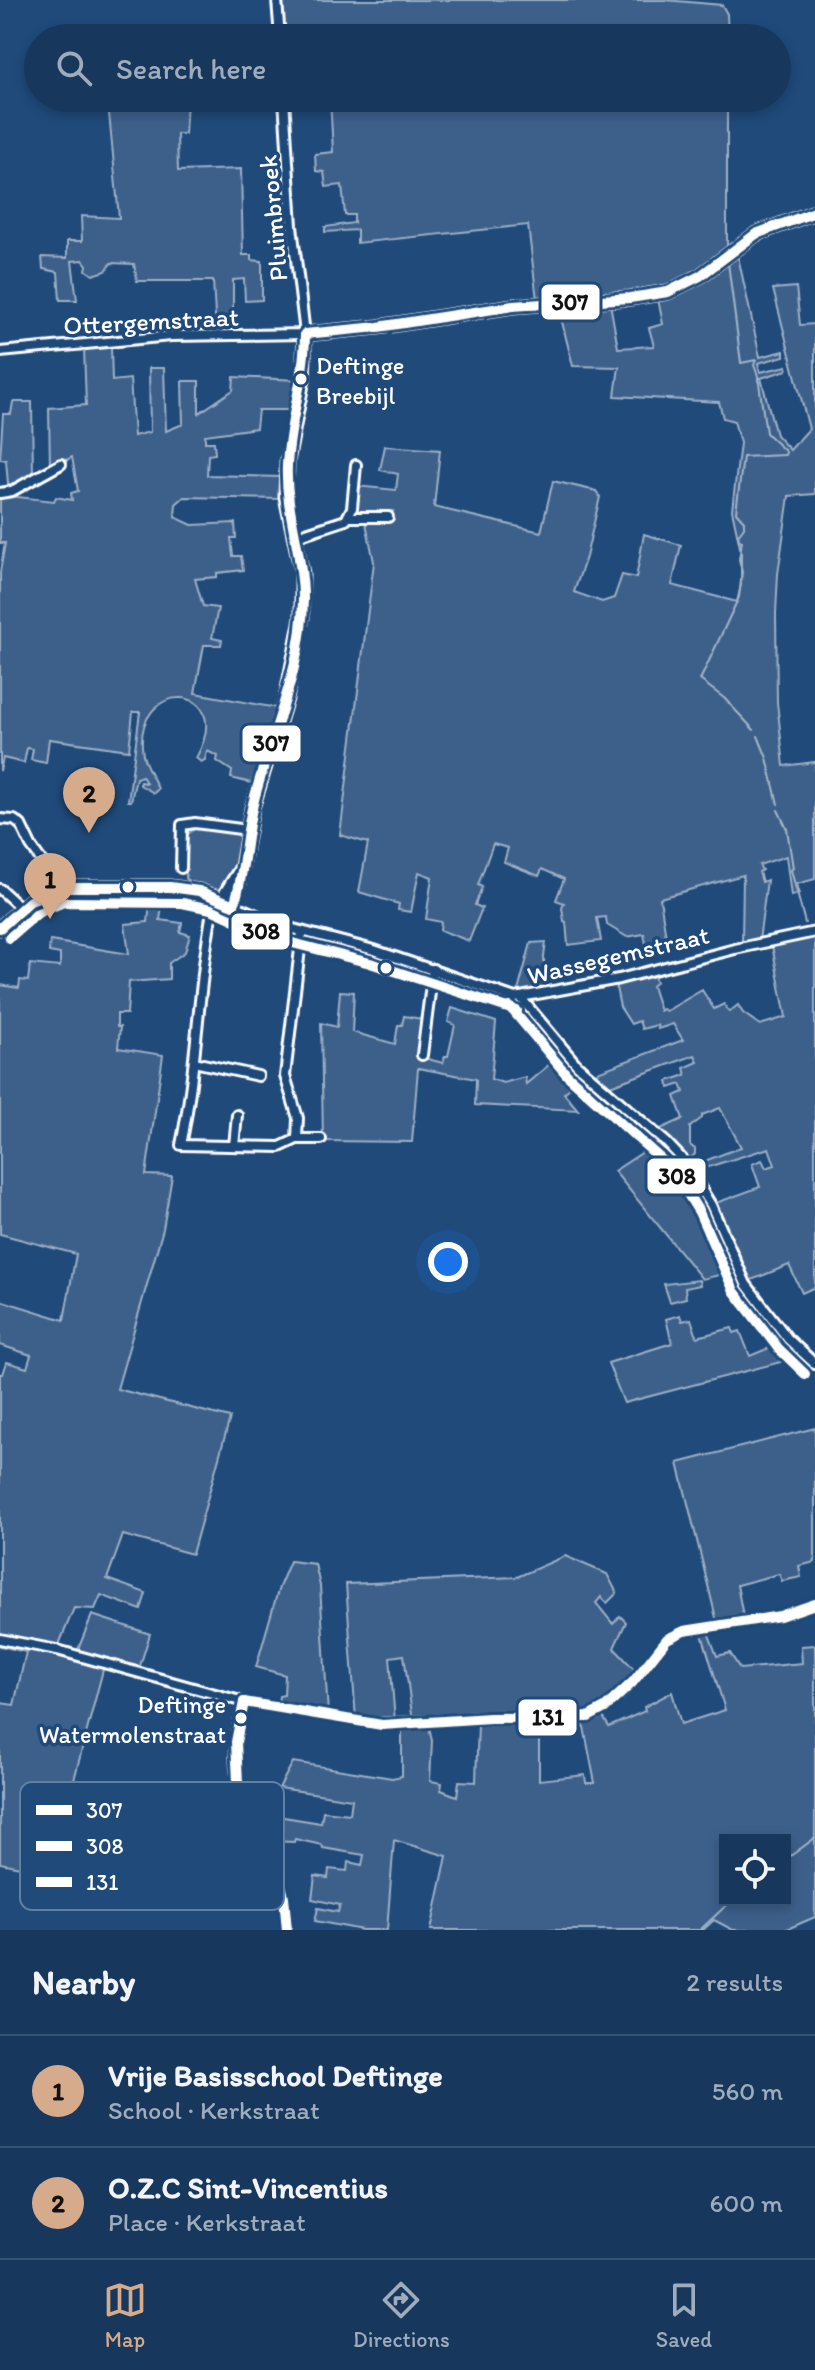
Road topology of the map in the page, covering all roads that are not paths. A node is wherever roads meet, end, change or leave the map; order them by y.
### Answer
1 (277, 0) edge
2 (279, 24) edge
3 (285, 112) edge
4 (815, 212) edge
5 (305, 334) junction
6 (0, 352) edge
7 (61, 464) dead end
8 (356, 465) dead end
9 (0, 493) edge
10 (348, 517) junction
11 (388, 517) dead end
12 (294, 537) junction
13 (0, 819) edge
14 (248, 830) junction
15 (242, 867) junction
16 (181, 868) dead end
17 (61, 888) junction
18 (0, 889) edge
19 (218, 898) junction
20 (234, 905) junction
21 (21, 908) junction
22 (0, 928) edge
23 (302, 932) junction
24 (815, 932) edge
25 (433, 969) junction
26 (521, 998) junction
27 (422, 1055) dead end
28 (194, 1062) junction
29 (258, 1076) dead end
30 (237, 1115) dead end
31 (297, 1139) junction
32 (321, 1139) dead end
33 (234, 1146) junction
34 (815, 1364) edge
35 (815, 1604) edge
36 (0, 1639) edge
37 (244, 1702) junction
38 (238, 1782) edge
39 (284, 1893) edge
40 (287, 1930) edge

1 - 2 street
3 - 5 street, Pluimbroek
4 - 5 street
5 - 6 street, Ottergemstraat
5 - 12 street
7 - 9 street
8 - 10 street
10 - 11 street
10 - 12 street
12 - 14 street
13 - 17 street
14 - 15 street
14 - 16 street
15 - 19 street
15 - 20 street
17 - 19 street
17 - 21 street
18 - 21 street
19 - 20 street
19 - 28 street
20 - 23 street, Wassegemstraat
21 - 22 street
23 - 25 street, Wassegemstraat
23 - 31 street
24 - 26 street, Wassegemstraat
25 - 26 street, Wassegemstraat
25 - 27 street
26 - 34 street
28 - 29 street
28 - 33 street
30 - 33 street
31 - 32 street
31 - 33 street
35 - 37 street
36 - 37 street
37 - 38 street
39 - 40 street

